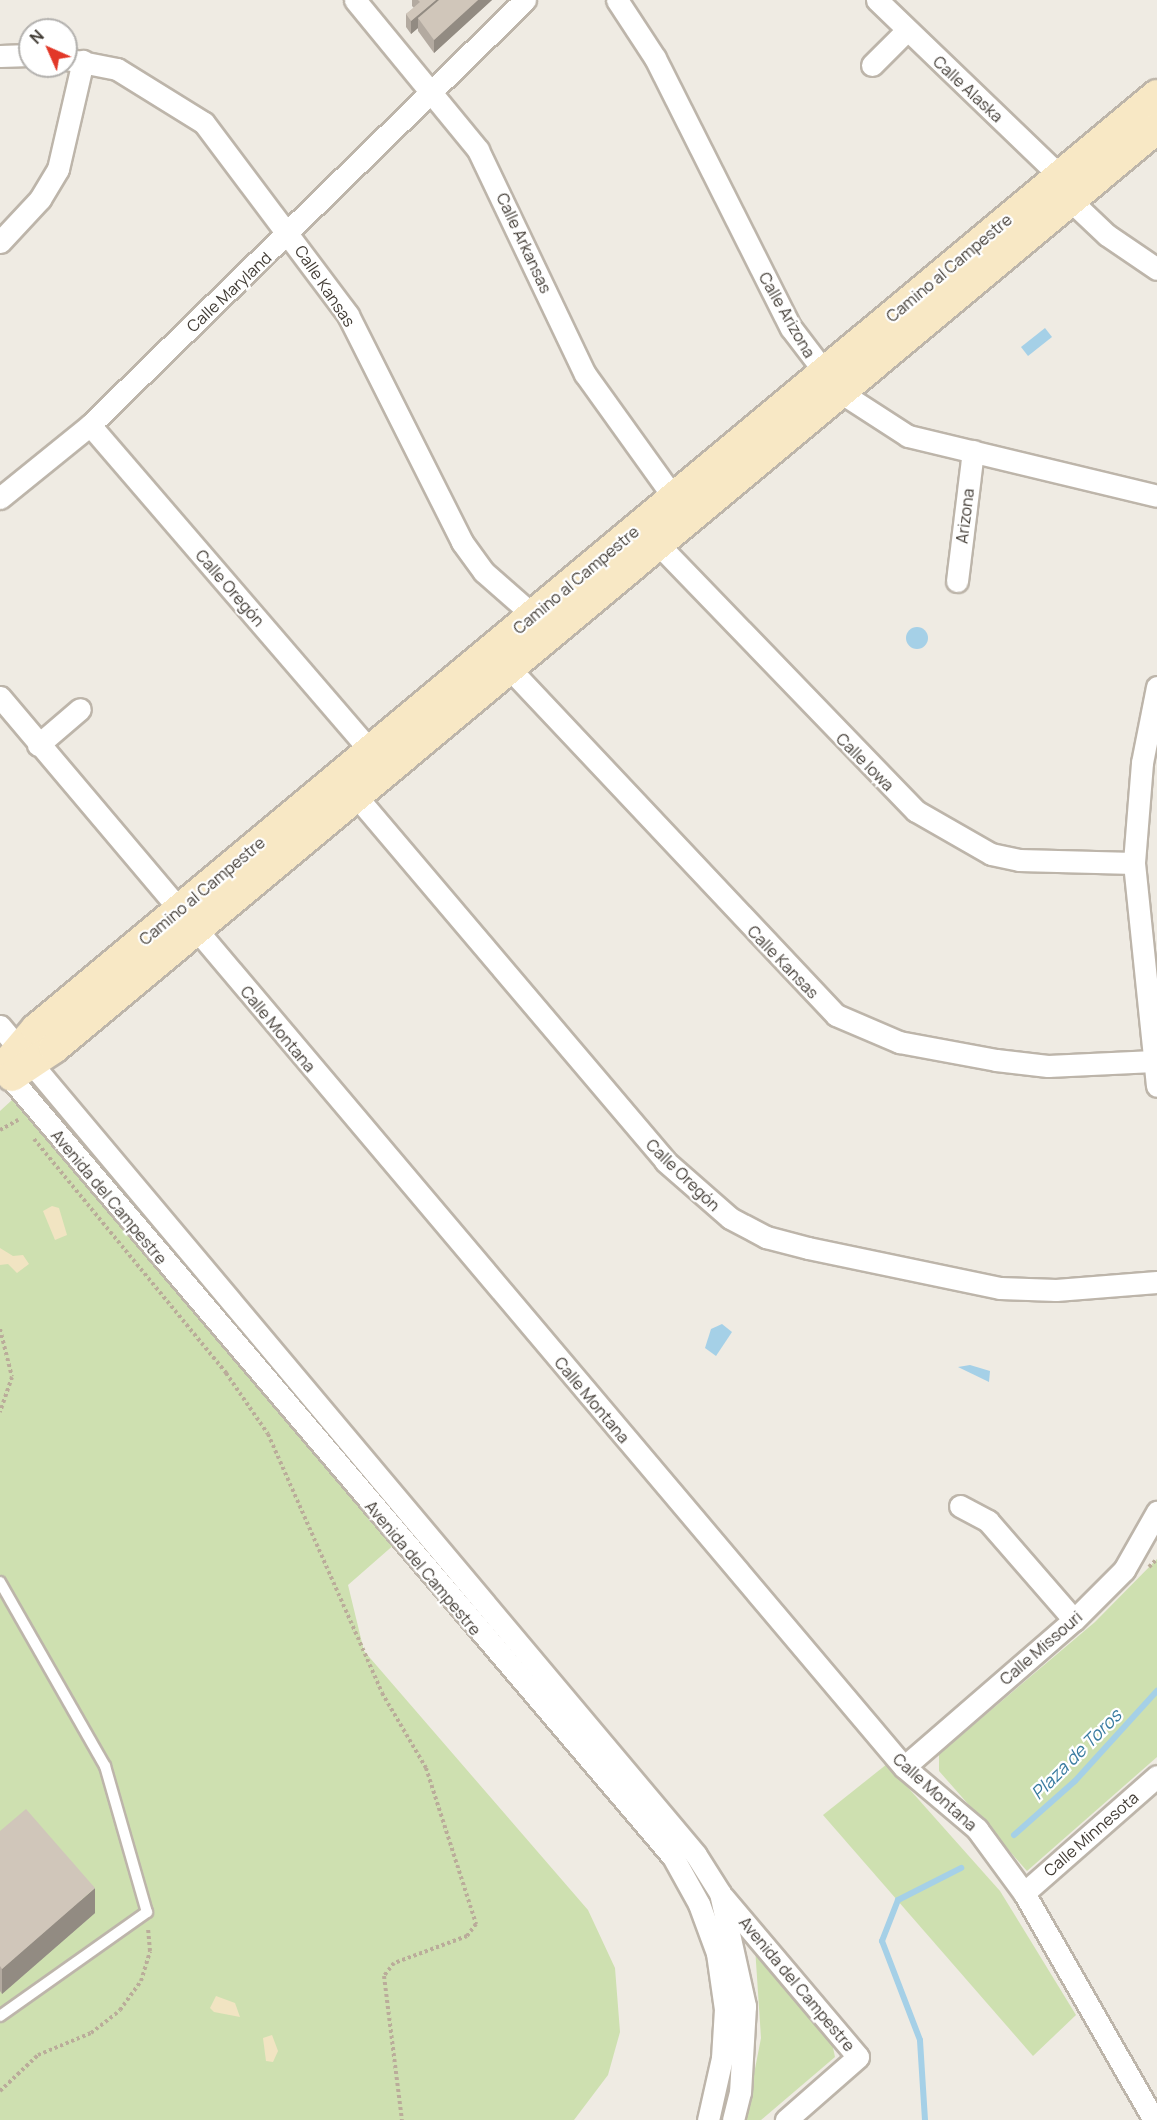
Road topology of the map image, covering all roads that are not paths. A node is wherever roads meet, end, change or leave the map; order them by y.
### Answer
1 (355, 0) edge
2 (525, 0) edge
3 (617, 0) edge
4 (877, 0) edge
5 (906, 31) junction
6 (18, 55) edge
7 (0, 56) edge
8 (78, 61) edge
9 (872, 65) dead end
10 (71, 78) edge
11 (433, 91) junction
12 (1157, 95) edge
13 (1157, 128) edge
14 (1065, 188) junction
15 (289, 235) junction
16 (0, 242) edge
17 (1157, 269) edge
18 (831, 383) junction
19 (90, 425) junction
20 (973, 451) junction
21 (1157, 496) edge
22 (0, 498) edge
23 (674, 498) junction
24 (658, 544) junction
25 (957, 581) dead end
26 (533, 615) junction
27 (509, 668) junction
28 (1157, 687) edge
29 (0, 697) edge
30 (80, 710) dead end
31 (38, 745) junction
32 (370, 751) junction
33 (356, 796) junction
34 (1134, 863) junction
35 (186, 921) junction
36 (0, 1026) edge
37 (1154, 1062) junction
38 (9, 1068) edge
39 (1157, 1086) edge
40 (1157, 1282) edge
41 (267, 1348) junction
42 (248, 1363) junction
43 (960, 1506) dead end
44 (1157, 1512) edge
45 (0, 1582) edge
46 (495, 1617) junction
47 (1074, 1620) junction
48 (477, 1631) junction
49 (904, 1767) junction
50 (1157, 1776) edge
51 (720, 1893) junction
52 (1024, 1893) junction
53 (735, 2008) junction
54 (0, 2016) edge
55 (708, 2120) edge
56 (733, 2120) edge
57 (786, 2120) edge
58 (1154, 2120) edge

1 - 11 street, Calle Arkansas
2 - 11 street, Calle Maryland
3 - 18 street, Calle Arizona
4 - 5 street, Calle Alaska
5 - 9 street
5 - 14 street, Calle Alaska
6 - 7 street
8 - 15 street, Calle Kansas
10 - 16 street
11 - 15 street, Calle Maryland
11 - 23 street, Calle Arkansas
12 - 14 street, Camino al Campestre
13 - 14 street, Camino al Campestre
14 - 17 street, Calle Alaska
14 - 18 street, Camino al Campestre
15 - 19 street, Calle Maryland
15 - 26 street, Calle Kansas
18 - 20 street, Calle Arizona
18 - 23 street, Camino al Campestre
18 - 24 street, Camino al Campestre
19 - 22 street, Calle Maryland
19 - 32 street, Calle Oregón
20 - 21 street, Calle Arizona
20 - 25 street, Arizona
23 - 26 street, Camino al Campestre
24 - 27 street, Camino al Campestre
24 - 34 street, Calle Iowa
26 - 32 street, Camino al Campestre
27 - 33 street, Camino al Campestre
27 - 37 street, Calle Kansas
28 - 34 street
29 - 31 street, Calle Montana
30 - 31 street
31 - 35 street, Calle Montana
32 - 35 street, Camino al Campestre
33 - 35 street, Camino al Campestre
33 - 40 street, Calle Oregón
34 - 37 street
35 - 38 street, Camino al Campestre
35 - 49 street, Calle Montana
36 - 38 street, Avenida del Campestre
37 - 39 street
38 - 41 street, Avenida del Campestre
38 - 42 street, Avenida del Campestre
41 - 42 street
41 - 46 street, Avenida del Campestre
42 - 48 street, Avenida del Campestre
43 - 47 street
44 - 47 street, Calle Missouri
45 - 54 lane
46 - 48 street
46 - 51 street, Avenida del Campestre
47 - 49 street, Calle Missouri
48 - 53 street, Avenida del Campestre
49 - 52 street, Calle Montana
50 - 52 street, Calle Minnesota
51 - 53 street, Avenida del Campestre
51 - 57 street, Avenida del Campestre
52 - 58 street, Calle Montana
53 - 55 street, Avenida del Campestre
53 - 56 street, Avenida del Campestre

